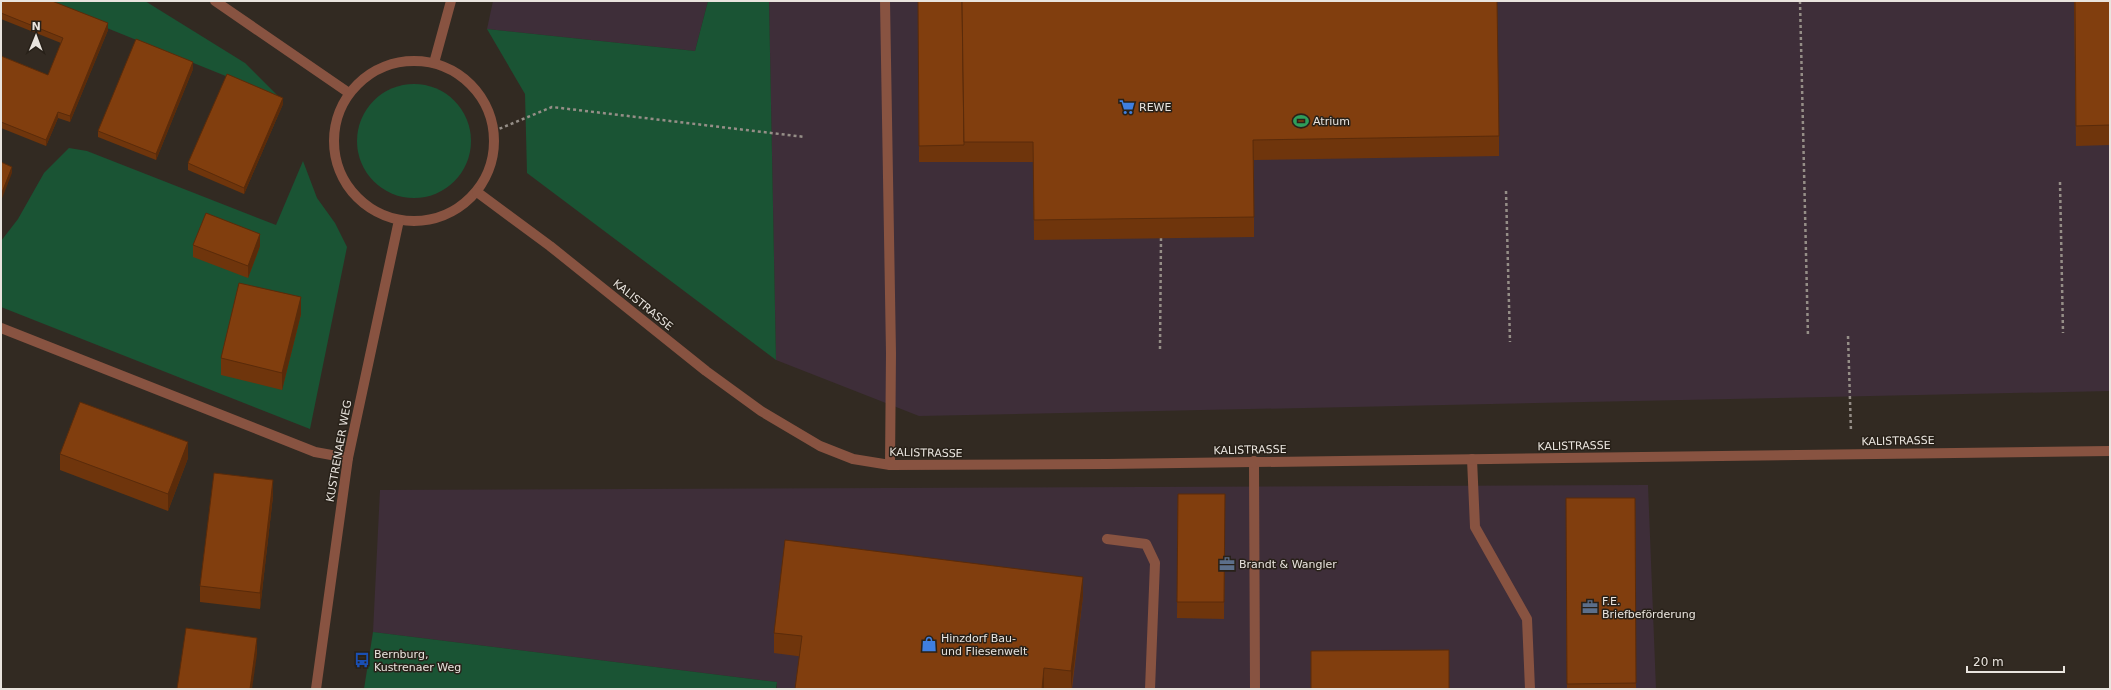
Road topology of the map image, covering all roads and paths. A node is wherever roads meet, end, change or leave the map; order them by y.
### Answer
1 (215, 1) edge
2 (451, 1) edge
3 (885, 1) edge
4 (1800, 1) edge
5 (434, 63) junction
6 (349, 93) junction
7 (494, 131) junction
8 (805, 137) dead end
9 (2060, 182) dead end
10 (1506, 191) dead end
11 (477, 192) junction
12 (400, 220) junction
13 (1161, 238) edge
14 (1, 328) edge
15 (2063, 333) dead end
16 (1848, 336) dead end
17 (1808, 337) dead end
18 (1510, 342) dead end
19 (1160, 349) dead end
20 (2110, 451) edge
21 (1852, 454) junction
22 (348, 458) junction
23 (1472, 459) junction
24 (1254, 461) junction
25 (890, 465) junction
26 (1107, 539) dead end
27 (316, 689) edge
28 (1150, 689) edge
29 (1255, 689) edge
30 (1530, 689) edge

1 - 6 street
2 - 5 street
3 - 25 street
4 - 17 path
5 - 6 street
5 - 7 street
6 - 12 street
7 - 8 path
7 - 11 street
9 - 15 path
10 - 18 path
11 - 12 street
11 - 25 street, KALISTRASSE
12 - 22 street, KUSTRENAER WEG
13 - 19 path
14 - 22 street
16 - 21 path
20 - 21 street, KALISTRASSE
21 - 23 street, KALISTRASSE
22 - 27 street, KUSTRENAER WEG
23 - 24 street, KALISTRASSE
23 - 30 street
24 - 25 street, KALISTRASSE
24 - 29 street
26 - 28 street

